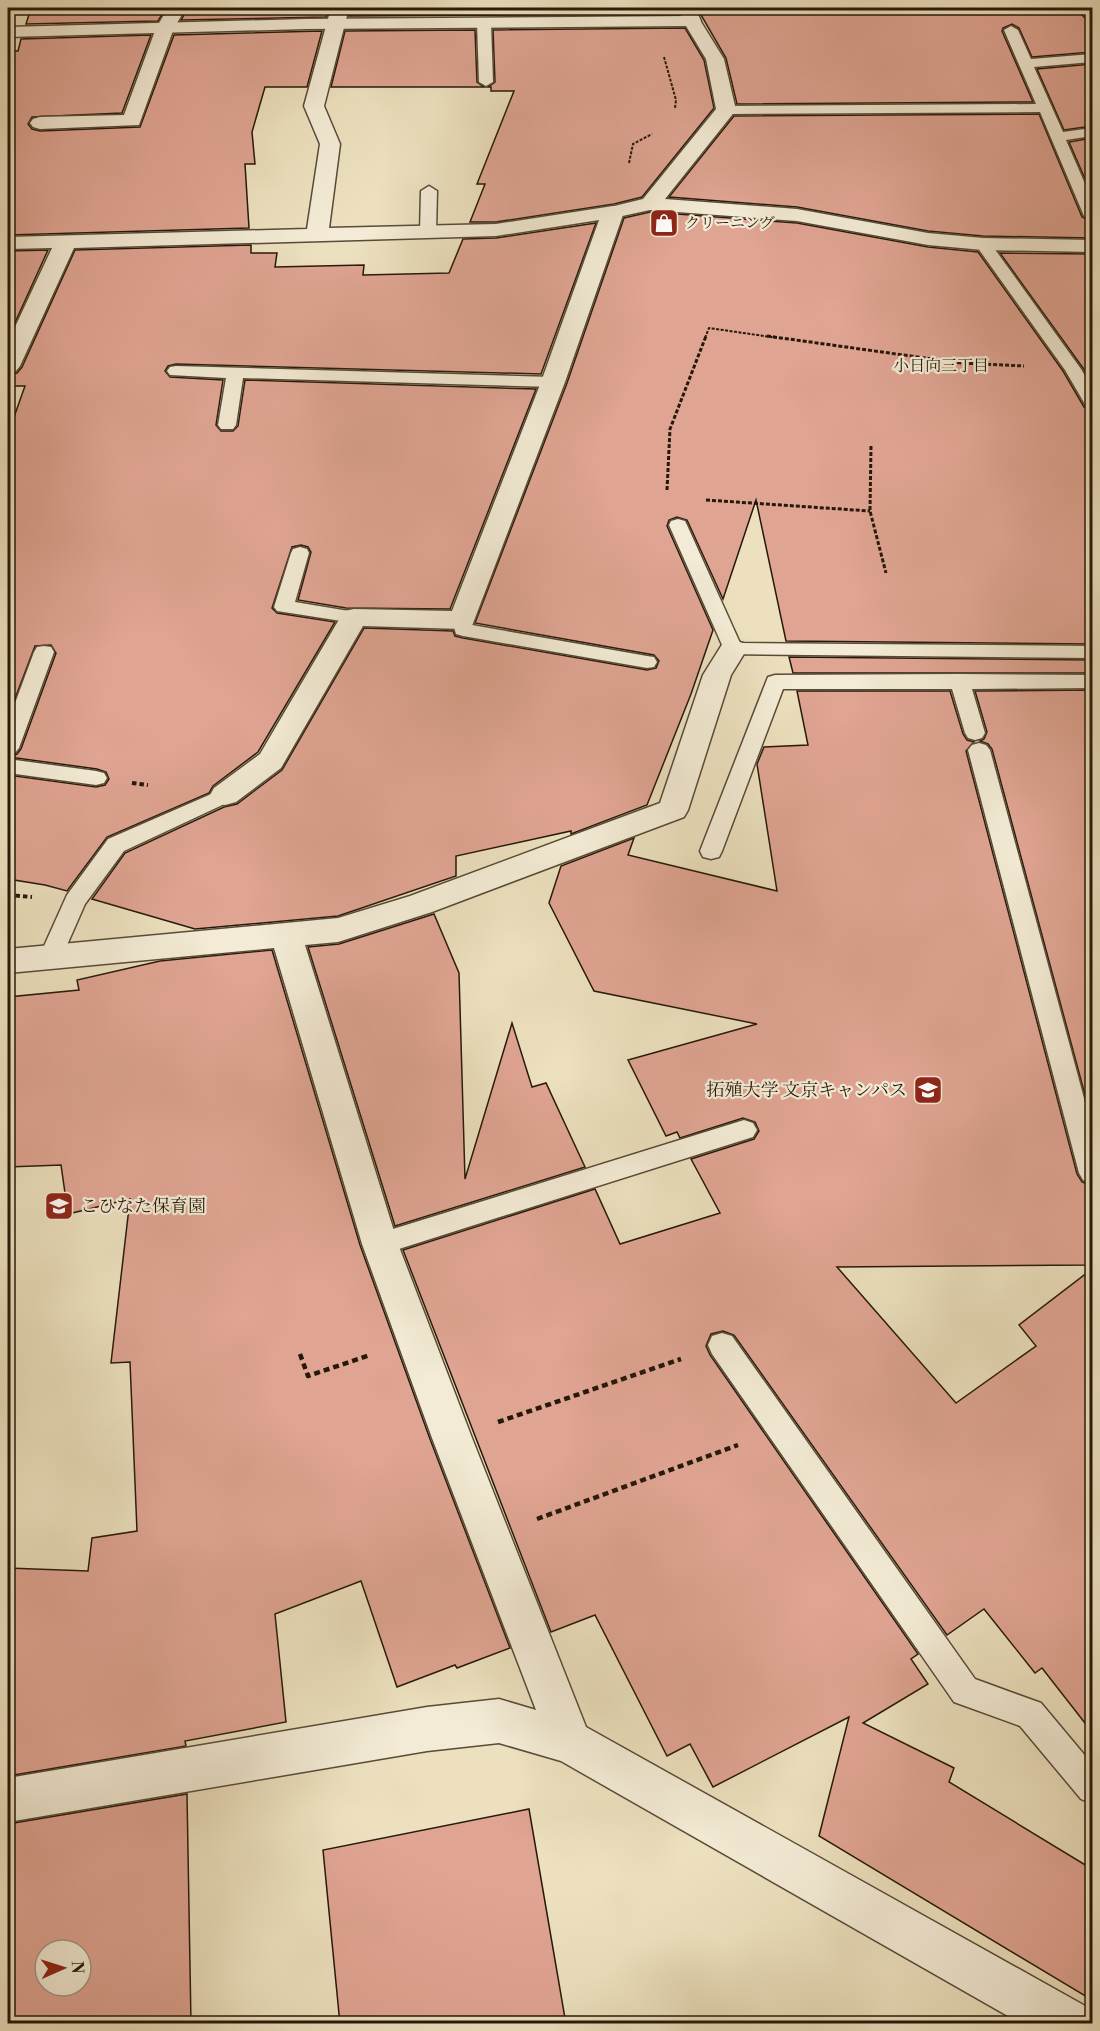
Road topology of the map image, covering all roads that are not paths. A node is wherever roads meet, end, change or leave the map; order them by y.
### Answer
1 (177, 8) edge
2 (689, 14) edge
3 (338, 16) edge
4 (492, 18) edge
5 (165, 28) junction
6 (1011, 30) dead end
7 (8, 32) edge
8 (1092, 58) edge
9 (1026, 64) junction
10 (486, 82) dead end
11 (1045, 108) junction
12 (726, 110) junction
13 (40, 123) dead end
14 (1092, 132) edge
15 (1058, 136) junction
16 (429, 191) dead end
17 (650, 204) junction
18 (616, 211) junction
19 (1092, 216) edge
20 (428, 232) junction
21 (317, 235) junction
22 (66, 241) junction
23 (8, 243) edge
24 (983, 244) junction
25 (1092, 246) edge
26 (8, 366) edge
27 (176, 370) dead end
28 (235, 372) junction
29 (553, 382) junction
30 (1092, 402) edge
31 (227, 425) dead end
32 (678, 525) road end
33 (300, 554) dead end
34 (354, 617) junction
35 (462, 620) junction
36 (733, 649) junction
37 (44, 652) dead end
38 (1092, 652) edge
39 (647, 662) dead end
40 (960, 681) junction
41 (1092, 682) edge
42 (8, 748) edge
43 (8, 766) edge
44 (96, 778) dead end
45 (225, 795) joint
46 (711, 851) dead end
47 (286, 934) junction
48 (52, 956) junction
49 (8, 961) edge
50 (744, 1130) dead end
51 (1092, 1173) edge
52 (380, 1244) junction
53 (722, 1345) road end
54 (570, 1742) junction
55 (1092, 1788) edge
56 (8, 1800) edge
57 (1070, 2024) edge

1 - 5 street
2 - 4 street
2 - 12 street
3 - 4 street
3 - 5 street
3 - 21 street
4 - 10 lane
5 - 7 street
5 - 13 street
6 - 9 lane
8 - 9 lane
9 - 11 lane
11 - 12 lane
11 - 15 lane
12 - 17 street
14 - 15 lane
15 - 19 lane
16 - 20 lane
17 - 18 street
17 - 24 street
18 - 20 street
18 - 29 street
20 - 21 street
21 - 22 street
22 - 23 street
22 - 26 street
24 - 25 street
24 - 30 lane
27 - 28 lane
28 - 29 lane
28 - 31 lane
29 - 35 street
32 - 36 lane
33 - 34 lane
34 - 35 street
34 - 45 street
35 - 39 lane
36 - 38 lane
36 - 47 street
37 - 42 lane
40 - 41 lane
40 - 46 lane
40 - 51 lane
43 - 44 lane
45 - 48 lane
47 - 48 street
47 - 52 street
48 - 49 street
50 - 52 lane
52 - 54 street
53 - 55 lane
54 - 56 street
54 - 57 street

